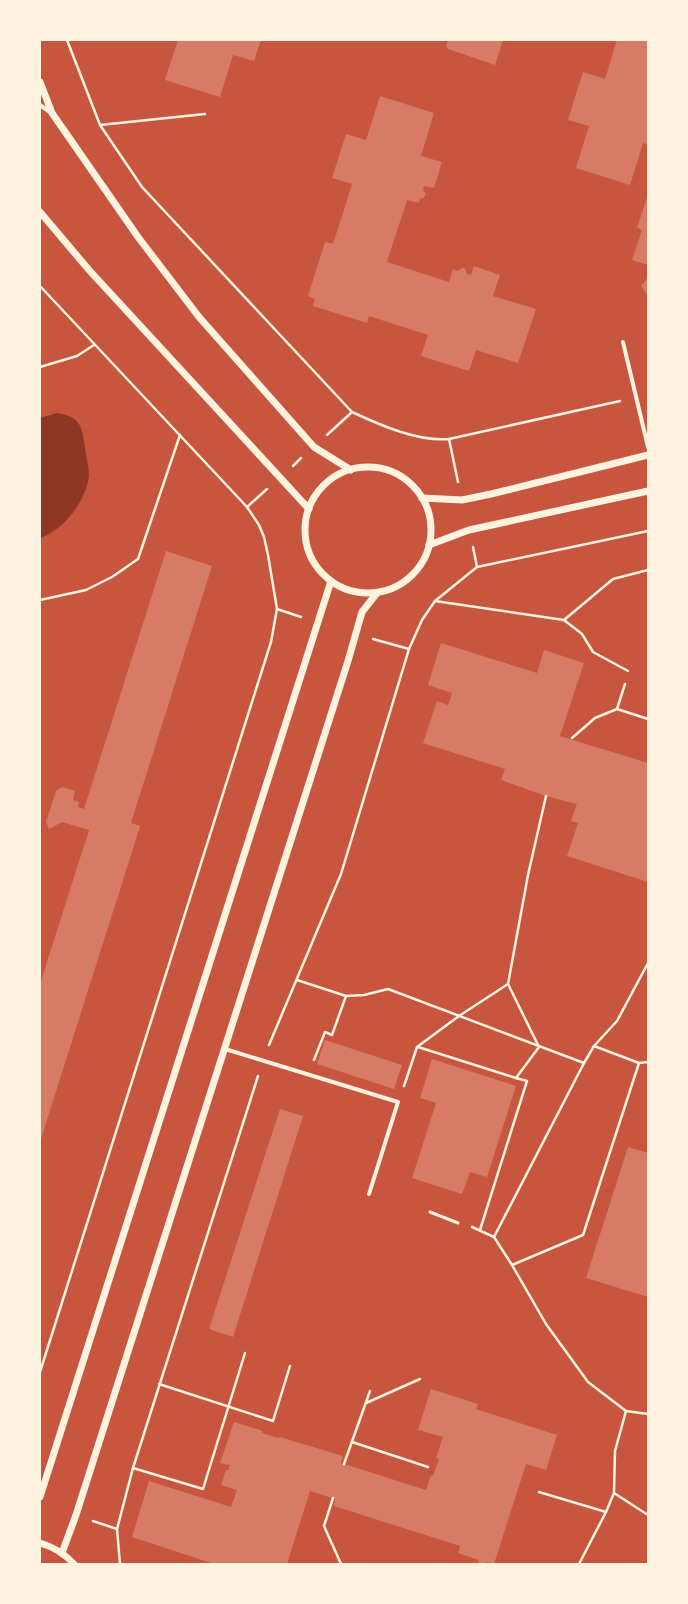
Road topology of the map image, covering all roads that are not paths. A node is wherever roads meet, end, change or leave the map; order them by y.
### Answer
1 (40, 82) edge
2 (40, 105) edge
3 (52, 113) junction
4 (40, 212) edge
5 (623, 342) dead end
6 (648, 447) edge
7 (648, 455) edge
8 (351, 470) junction
9 (648, 491) edge
10 (422, 498) junction
11 (309, 509) junction
12 (429, 545) junction
13 (331, 581) junction
14 (377, 593) junction
15 (225, 1048) junction
16 (369, 1194) dead end
17 (430, 1212) dead end
18 (458, 1223) road end
19 (40, 1497) edge
20 (40, 1543) edge
21 (62, 1553) junction
22 (74, 1564) edge

1 - 3 street
2 - 3 street
3 - 8 street
4 - 11 street
5 - 6 street
7 - 10 street
8 - 10 street
8 - 11 street
9 - 12 street
10 - 12 street
11 - 13 street
12 - 14 street
13 - 14 street
13 - 19 street
14 - 15 street
15 - 16 street
15 - 21 street
17 - 18 lane
20 - 21 street
21 - 22 street

